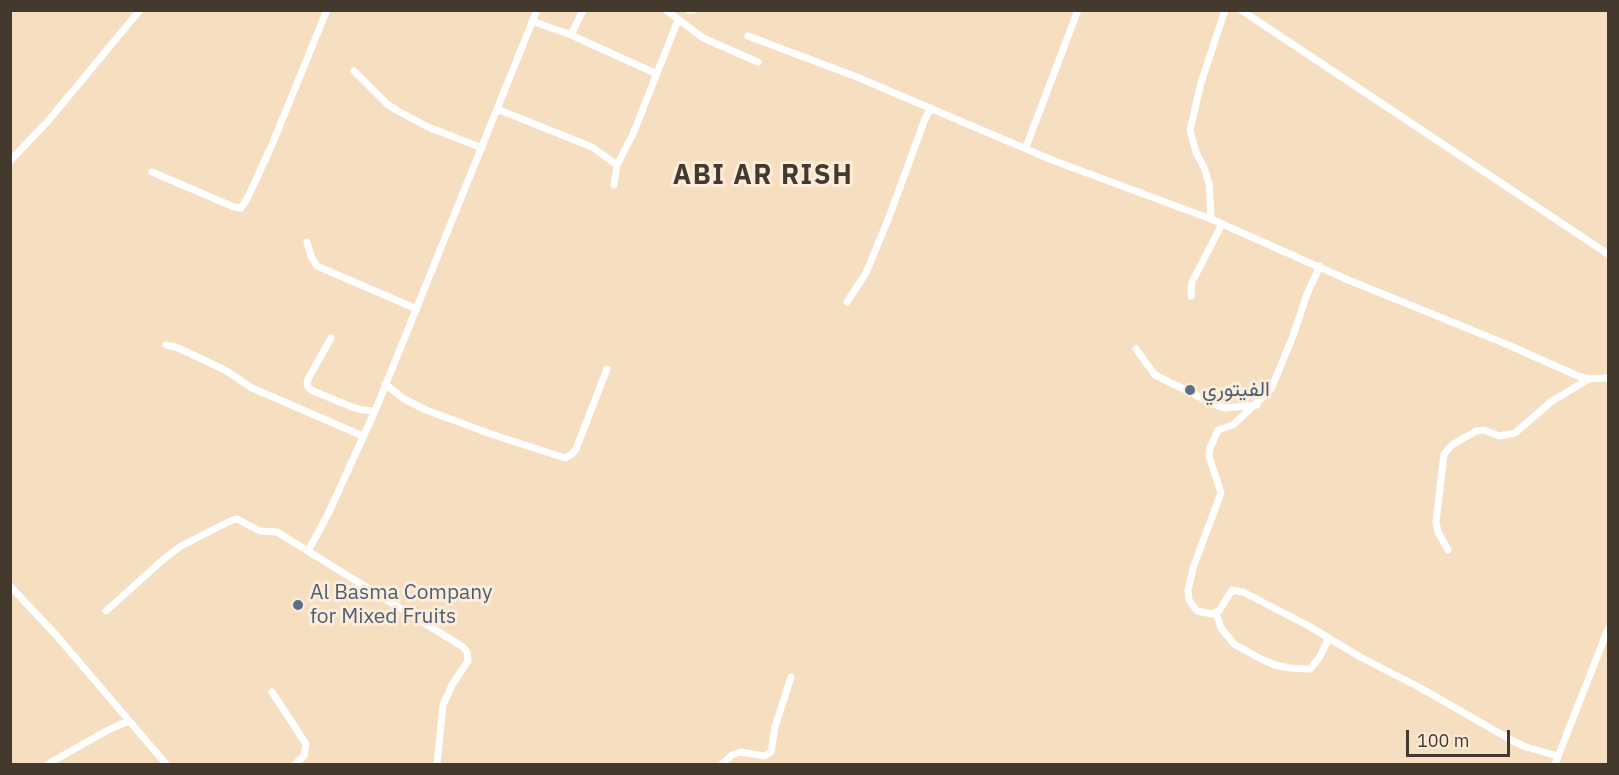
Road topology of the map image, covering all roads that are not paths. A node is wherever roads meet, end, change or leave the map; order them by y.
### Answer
1 (140, 10) edge
2 (327, 10) edge
3 (537, 10) edge
4 (583, 10) edge
5 (666, 10) edge
6 (688, 10) edge
7 (693, 10) edge
8 (1078, 10) edge
9 (1225, 10) edge
10 (1241, 10) edge
11 (678, 20) junction
12 (532, 21) junction
13 (571, 36) junction
14 (748, 36) dead end
15 (758, 62) dead end
16 (354, 71) dead end
17 (657, 74) junction
18 (931, 108) junction
19 (497, 109) junction
20 (1026, 147) junction
21 (482, 148) junction
22 (10, 161) edge
23 (617, 165) junction
24 (152, 172) dead end
25 (614, 185) dead end
26 (1211, 219) junction
27 (1222, 224) junction
28 (307, 242) dead end
29 (1608, 254) edge
30 (1320, 266) junction
31 (1191, 296) dead end
32 (847, 302) dead end
33 (417, 309) junction
34 (331, 338) dead end
35 (166, 345) dead end
36 (1136, 349) dead end
37 (607, 369) dead end
38 (1608, 378) edge
39 (1589, 379) junction
40 (385, 384) junction
41 (1257, 405) junction
42 (375, 411) junction
43 (363, 436) junction
44 (308, 550) junction
45 (1448, 550) dead end
46 (10, 586) edge
47 (106, 611) dead end
48 (1216, 613) junction
49 (1608, 629) edge
50 (1329, 639) junction
51 (791, 677) dead end
52 (272, 692) dead end
53 (129, 721) junction
54 (1558, 756) junction
55 (48, 765) edge
56 (166, 765) edge
57 (295, 765) edge
58 (437, 765) edge
59 (722, 765) edge
60 (1555, 765) edge

1 - 22 street
2 - 24 street
3 - 12 street
4 - 13 street
5 - 11 street
6 - 7 street
8 - 20 street
9 - 26 street
10 - 29 street
11 - 15 street
11 - 17 street
12 - 13 street
12 - 19 street
13 - 17 street
14 - 18 street
16 - 21 street
17 - 23 street
18 - 20 street
18 - 32 street
19 - 21 street
19 - 23 street
20 - 26 street
21 - 33 street
23 - 25 street
26 - 27 street
27 - 30 street
27 - 31 street
28 - 33 street
30 - 39 street
30 - 41 street
33 - 40 street
34 - 42 street
35 - 43 street
36 - 41 street
37 - 40 street
38 - 39 street
39 - 45 street
40 - 42 street
41 - 48 street
42 - 43 street
43 - 44 street
44 - 47 street
44 - 58 street
46 - 53 street
48 - 50 street
48 - 50 street
49 - 54 street
50 - 54 street
51 - 59 street
52 - 57 street
53 - 55 street
53 - 56 street
54 - 60 street

